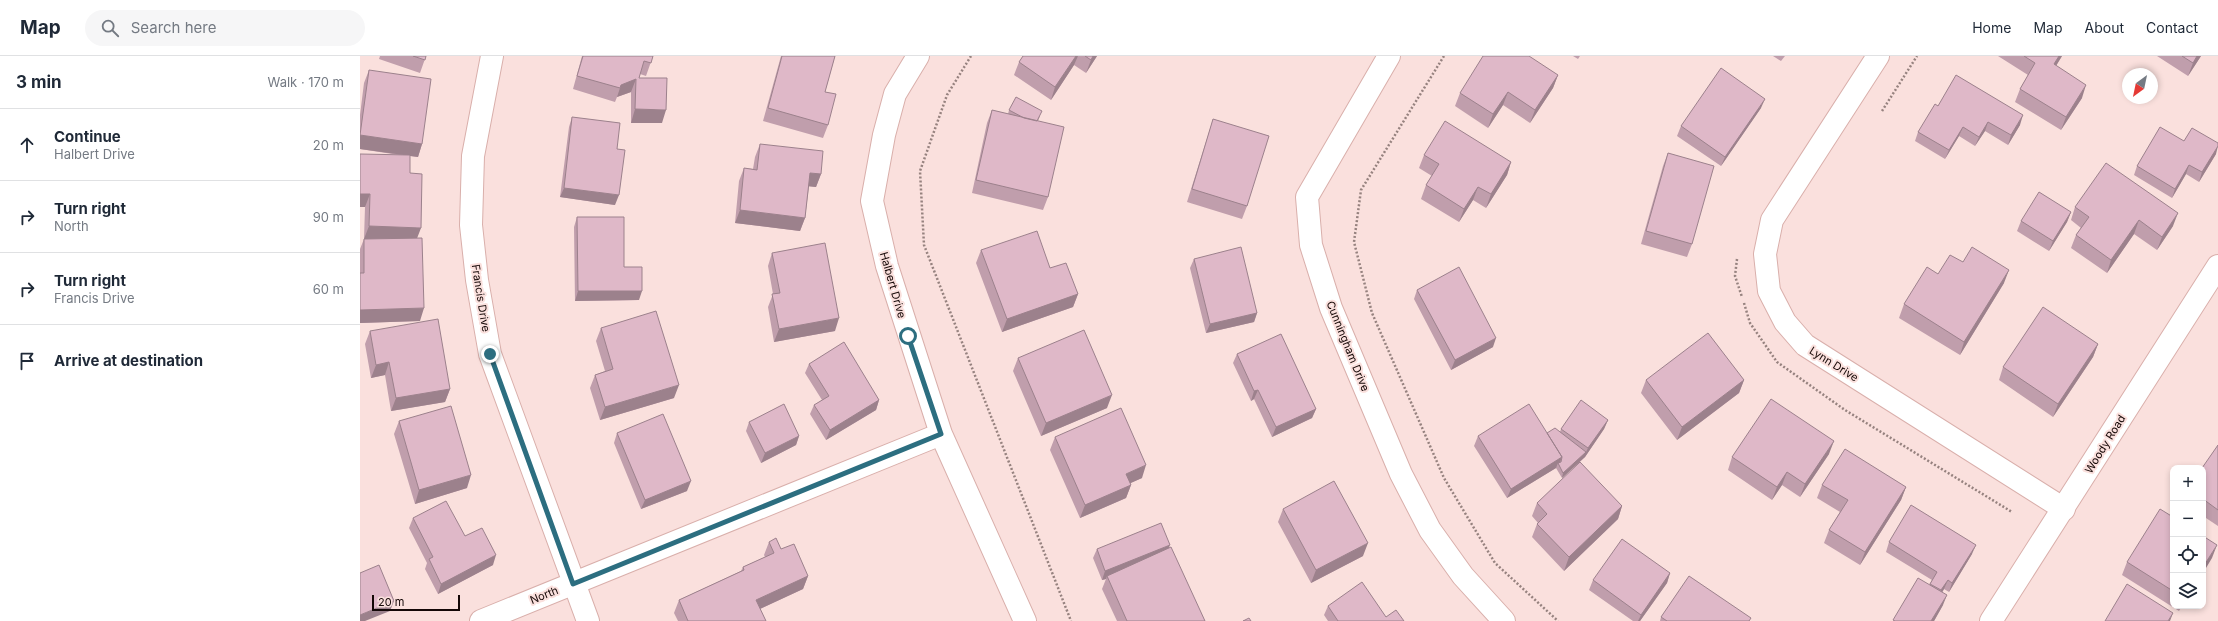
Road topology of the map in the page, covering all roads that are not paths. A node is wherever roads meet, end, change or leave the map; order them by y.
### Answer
1 (492, 56) edge
2 (918, 56) edge
3 (1389, 56) edge
4 (1878, 56) edge
5 (2218, 266) edge
6 (941, 434) junction
7 (2064, 509) junction
8 (573, 584) junction
9 (481, 621) edge
10 (588, 621) edge
11 (1025, 621) edge
12 (1504, 621) edge
13 (1991, 621) edge

1 - 8 street, Francis Drive
2 - 6 street, Halbert Drive
3 - 12 street, Cunningham Drive
4 - 7 street, Lynn Drive
5 - 7 street, Woody Road
6 - 8 street, North
6 - 11 street, Halbert Drive
7 - 13 street, Woody Road
8 - 9 street, North
8 - 10 street, Francis Drive

